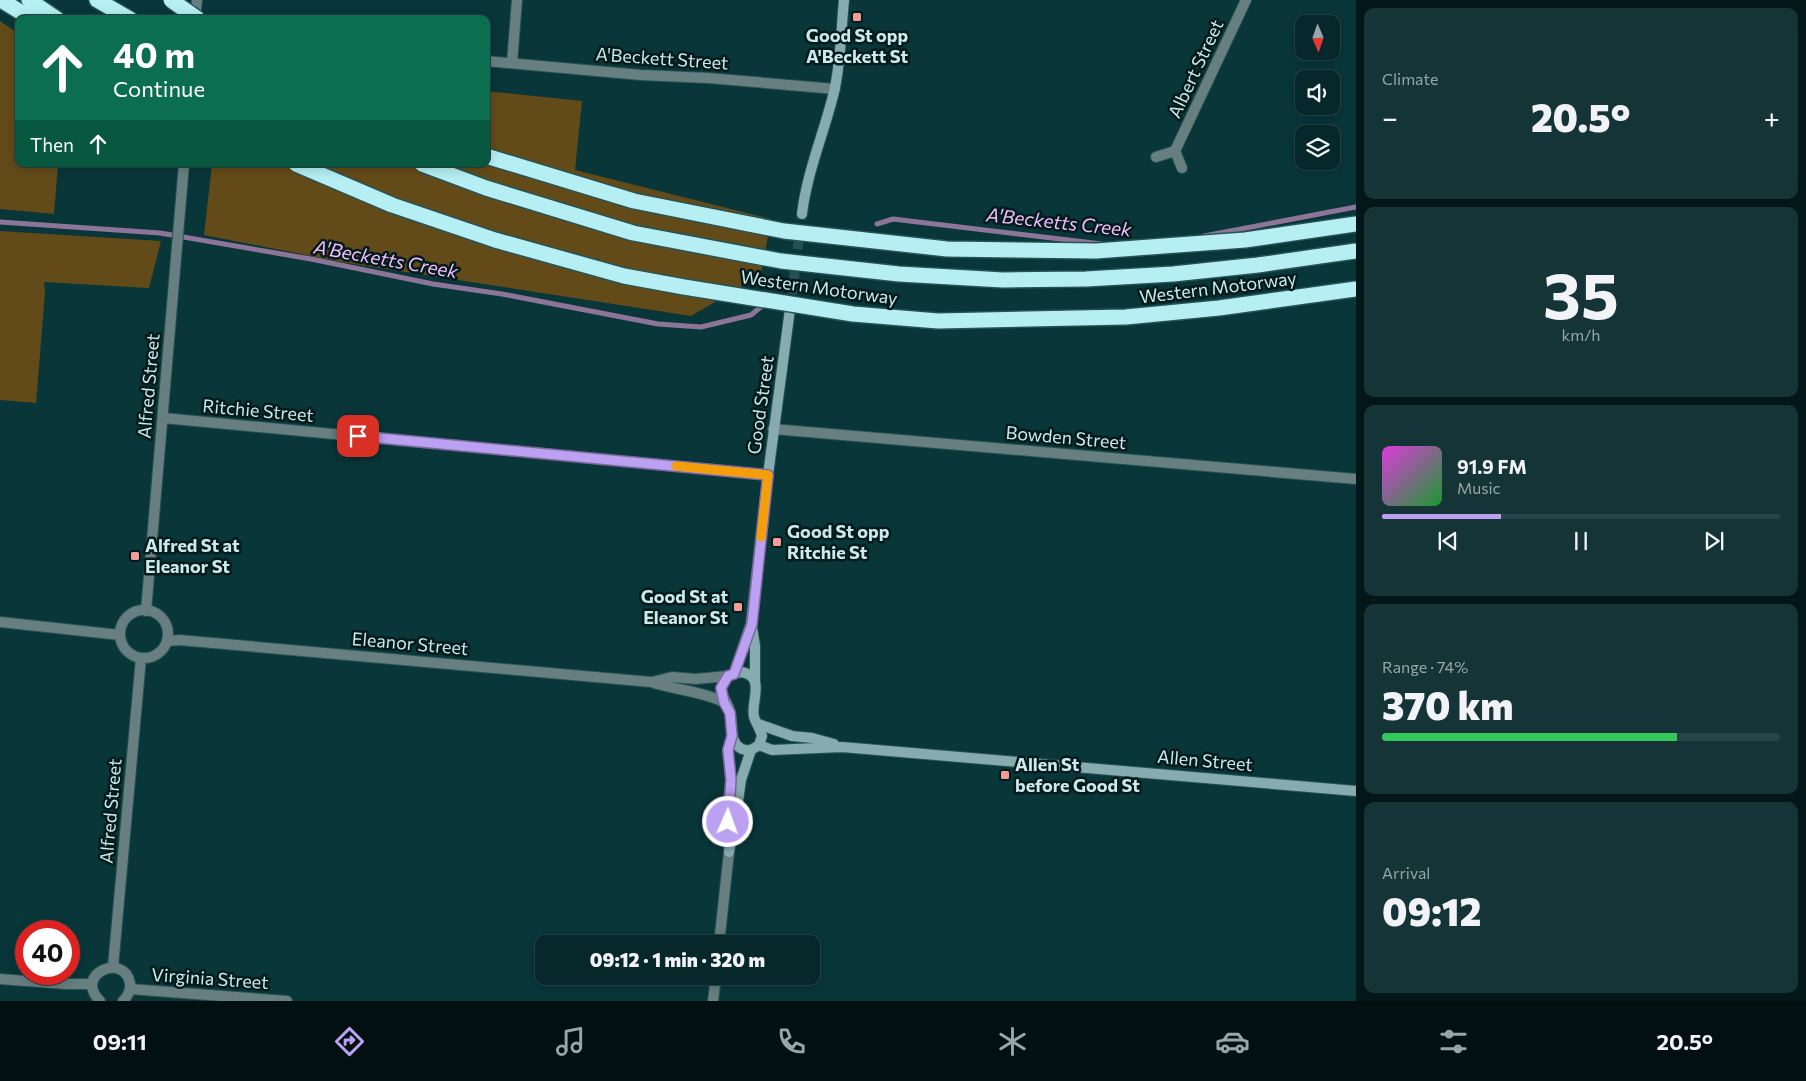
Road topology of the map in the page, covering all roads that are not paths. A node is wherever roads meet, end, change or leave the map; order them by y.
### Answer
1 (1, 0) edge
2 (29, 0) edge
3 (98, 0) edge
4 (111, 0) edge
5 (171, 0) edge
6 (197, 0) edge
7 (517, 0) edge
8 (844, 0) edge
9 (1246, 0) edge
10 (25, 15) edge
11 (51, 15) edge
12 (123, 15) edge
13 (131, 15) edge
14 (192, 15) edge
15 (197, 15) edge
16 (490, 61) edge
17 (512, 64) junction
18 (835, 89) junction
19 (1175, 151) junction
20 (490, 157) edge
21 (1156, 158) dead end
22 (184, 167) edge
23 (303, 167) edge
24 (430, 167) edge
25 (1182, 168) dead end
26 (802, 214) tunnel mouth
27 (1356, 224) edge
28 (1356, 251) edge
29 (1356, 289) edge
30 (790, 309) tunnel mouth
31 (163, 418) junction
32 (773, 429) junction
33 (768, 475) junction
34 (1356, 479) edge
35 (146, 611) junction
36 (0, 622) edge
37 (752, 624) junction
38 (120, 635) junction
39 (167, 641) junction
40 (141, 658) junction
41 (731, 675) junction
42 (651, 682) junction
43 (755, 684) junction
44 (724, 702) junction
45 (758, 724) junction
46 (732, 736) junction
47 (755, 747) junction
48 (842, 747) junction
49 (1356, 791) edge
50 (728, 852) junction
51 (720, 935) edge
52 (113, 968) junction
53 (0, 979) edge
54 (92, 984) junction
55 (715, 985) edge
56 (130, 989) junction
57 (100, 1001) edge
58 (123, 1001) edge
59 (287, 1001) edge
60 (713, 1001) edge

1 - 10 highway
2 - 11 highway
3 - 12 highway
4 - 13 highway
5 - 14 highway, bridge
6 - 15 street
7 - 17 street
8 - 18 main road
9 - 19 street, Albert Street
16 - 17 street, A'Beckett Street
17 - 18 street, A'Beckett Street
18 - 26 main road
19 - 21 street
19 - 25 street
20 - 27 highway, bridge
22 - 31 street, Alfred Street
23 - 29 highway, Western Motorway, bridge
24 - 28 highway, Western Motorway, bridge
30 - 32 main road, Good Street
31 - 33 street, Ritchie Street
31 - 35 street, Alfred Street
32 - 33 main road, Good Street
32 - 34 street, Bowden Street
33 - 37 main road, Good Street
35 - 38 street
35 - 39 street
36 - 38 street
37 - 41 main road, Good Street
37 - 43 main road, Good Street
38 - 40 street
39 - 40 street
39 - 42 street, Eleanor Street
40 - 52 street, Alfred Street
41 - 42 street, Eleanor Street
41 - 43 main road
41 - 44 main road, Good Street
42 - 44 street, Eleanor Street
43 - 45 main road, Good Street
44 - 46 main road
45 - 47 main road, Good Street
45 - 48 main road, Allen Street
46 - 47 main road
46 - 50 street
47 - 48 main road, Allen Street
47 - 50 main road, Good Street
48 - 49 main road, Allen Street
50 - 51 street
52 - 54 street
52 - 56 street
53 - 54 street
54 - 57 street
55 - 60 street
56 - 58 street
56 - 59 street, Virginia Street

